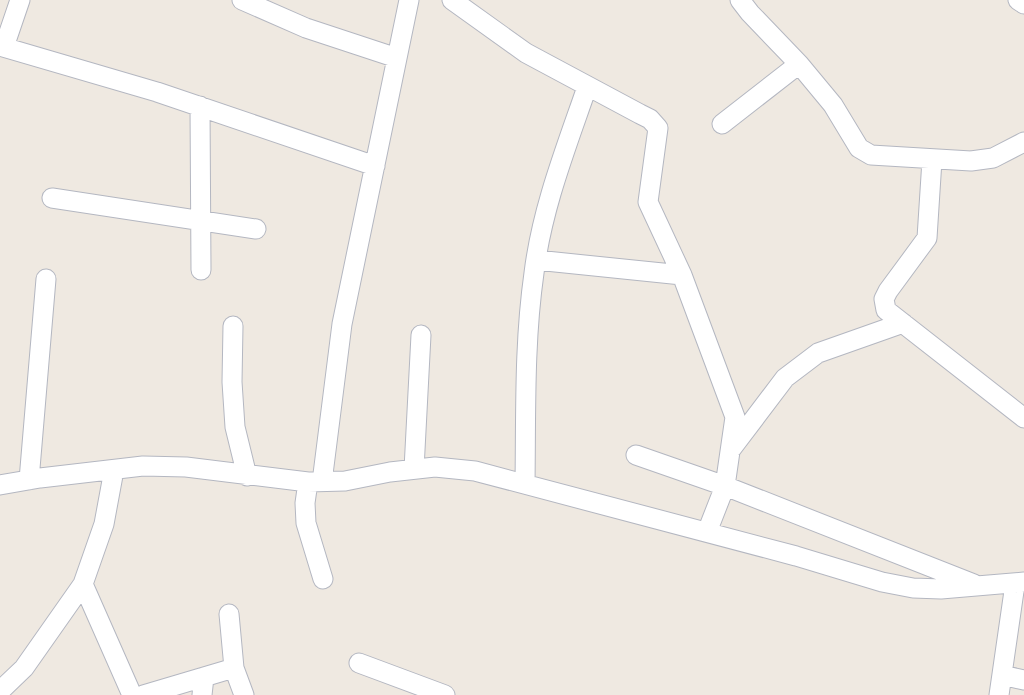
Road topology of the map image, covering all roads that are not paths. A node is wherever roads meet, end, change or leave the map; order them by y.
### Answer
1 (20, 0) edge
2 (242, 0) edge
3 (409, 0) edge
4 (452, 0) edge
5 (740, 0) edge
6 (1018, 0) edge
7 (1024, 4) edge
8 (2, 46) edge
9 (397, 58) junction
10 (799, 64) junction
11 (587, 87) junction
12 (200, 106) junction
13 (722, 124) dead end
14 (1024, 142) edge
15 (932, 160) junction
16 (375, 166) junction
17 (52, 198) dead end
18 (201, 220) junction
19 (256, 229) dead end
20 (536, 260) junction
21 (201, 270) dead end
22 (682, 275) junction
23 (46, 280) dead end
24 (903, 323) junction
25 (232, 326) dead end
26 (421, 335) dead end
27 (1024, 418) edge
28 (731, 449) junction
29 (636, 455) dead end
30 (414, 469) junction
31 (114, 470) junction
32 (247, 476) junction
33 (29, 480) junction
34 (315, 482) junction
35 (525, 484) junction
36 (0, 485) edge
37 (725, 486) junction
38 (707, 532) junction
39 (323, 579) dead end
40 (1020, 583) edge
41 (83, 584) junction
42 (981, 586) junction
43 (228, 614) dead end
44 (359, 663) dead end
45 (234, 668) junction
46 (1002, 675) junction
47 (1024, 680) edge
48 (203, 686) edge
49 (0, 691) edge
50 (132, 695) edge
51 (144, 695) edge
52 (244, 695) edge
53 (445, 695) edge
54 (999, 695) edge

1 - 8 street
2 - 9 street
3 - 9 street
4 - 11 street
5 - 10 street
6 - 7 street
8 - 12 street
9 - 16 street
10 - 13 street
10 - 15 street
11 - 20 street
11 - 22 street
12 - 16 street
12 - 18 street
14 - 15 street
15 - 24 street
16 - 34 street
17 - 18 street
18 - 19 street
18 - 21 street
20 - 22 street
20 - 35 street
22 - 28 street
23 - 33 street
24 - 27 street
24 - 28 street
25 - 32 street
26 - 30 street
28 - 37 street
29 - 37 street
30 - 34 street
30 - 35 street
31 - 32 street
31 - 33 street
31 - 41 street
32 - 34 street
33 - 36 street
34 - 39 street
35 - 38 street
37 - 38 street
37 - 42 street
38 - 42 street
40 - 42 street
40 - 46 street
41 - 49 street
41 - 50 street
43 - 45 street
44 - 53 street
45 - 48 street
45 - 52 street
46 - 47 street
46 - 54 street
48 - 51 street

